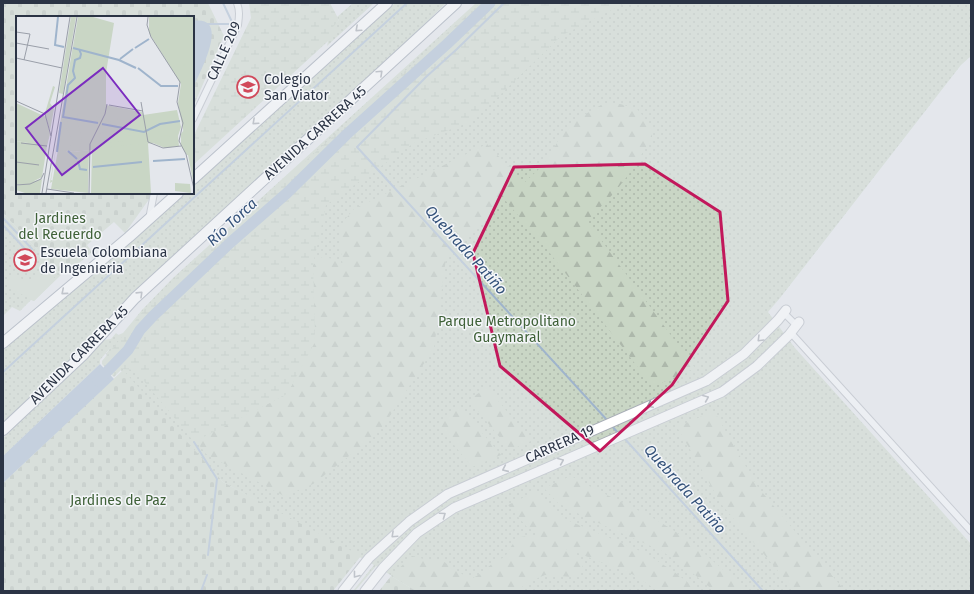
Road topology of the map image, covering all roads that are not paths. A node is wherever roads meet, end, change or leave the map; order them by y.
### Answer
1 (236, 3) edge
2 (387, 3) edge
3 (456, 3) edge
4 (194, 118) edge
5 (194, 178) edge
6 (154, 194) edge
7 (177, 194) edge
8 (149, 219) junction
9 (785, 312) joint
10 (796, 327) junction
11 (3, 343) edge
12 (3, 430) edge
13 (971, 531) edge
14 (343, 591) edge
15 (365, 591) edge

1 - 4 street, CALLE 209
2 -> 5 highway
12 -> 3 highway, AVENIDA CARRERA 45
6 - 8 street
7 - 8 highway
8 -> 11 highway
9 - 10 street
9 -> 14 main road, CARRERA 19
10 - 13 street
15 -> 10 main road, CARRERA 19

